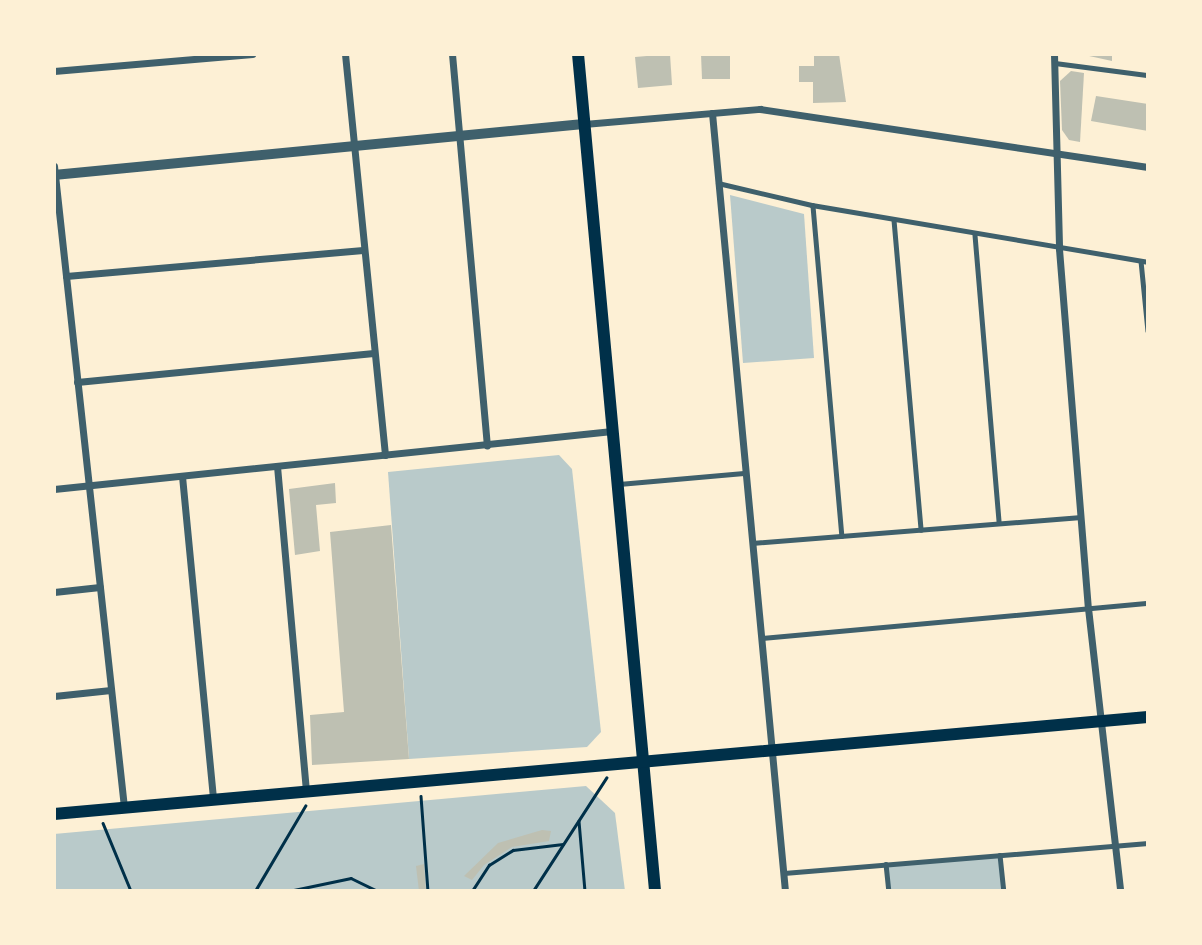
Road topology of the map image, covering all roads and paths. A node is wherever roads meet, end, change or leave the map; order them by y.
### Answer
1 (253, 54) edge
2 (345, 54) edge
3 (452, 54) edge
4 (578, 54) edge
5 (1054, 58) edge
6 (54, 71) edge
7 (1148, 75) edge
8 (712, 113) junction
9 (584, 124) junction
10 (459, 136) junction
11 (352, 148) junction
12 (1056, 153) junction
13 (54, 166) edge
14 (1148, 167) edge
15 (55, 175) edge
16 (718, 183) junction
17 (813, 205) junction
18 (894, 220) junction
19 (975, 234) junction
20 (1059, 249) junction
21 (363, 250) junction
22 (1141, 261) junction
23 (1148, 262) edge
24 (66, 276) junction
25 (1148, 331) edge
26 (374, 353) junction
27 (77, 382) junction
28 (612, 431) junction
29 (487, 445) junction
30 (385, 455) junction
31 (277, 466) junction
32 (744, 472) junction
33 (182, 476) junction
34 (617, 484) junction
35 (89, 486) junction
36 (54, 489) edge
37 (1081, 517) junction
38 (999, 523) junction
39 (921, 530) junction
40 (842, 536) junction
41 (751, 543) junction
42 (100, 587) junction
43 (54, 592) edge
44 (1148, 603) edge
45 (1088, 608) junction
46 (760, 638) junction
47 (111, 690) junction
48 (54, 696) edge
49 (1148, 717) edge
50 (1104, 720) junction
51 (771, 749) junction
52 (643, 760) junction
53 (616, 763) junction
54 (420, 782) junction
55 (310, 792) junction
56 (213, 800) junction
57 (124, 807) junction
58 (98, 810) junction
59 (54, 814) edge
60 (579, 819) junction
61 (1148, 843) edge
62 (563, 844) junction
63 (1116, 846) junction
64 (1000, 855) junction
65 (886, 864) junction
66 (783, 873) junction
67 (131, 891) edge
68 (255, 891) edge
69 (289, 891) edge
70 (378, 891) edge
71 (428, 891) edge
72 (472, 891) edge
73 (533, 891) edge
74 (585, 891) edge
75 (655, 891) edge
76 (785, 891) edge
77 (889, 891) edge
78 (1004, 891) edge
79 (1121, 891) edge

1 - 6 street
2 - 11 street
3 - 10 street
4 - 9 main road
5 - 7 lane
5 - 12 street
8 - 9 street
8 - 12 street
8 - 16 street
9 - 10 street
9 - 28 main road
10 - 11 street
10 - 29 street
11 - 15 street
11 - 21 street
12 - 14 street
12 - 20 street
13 - 15 street
15 - 24 street
16 - 17 lane
16 - 32 street
17 - 18 lane
17 - 40 lane
18 - 19 lane
18 - 39 lane
19 - 20 lane
19 - 38 lane
20 - 22 lane
20 - 37 street
21 - 24 street
21 - 26 street
22 - 23 lane
22 - 25 lane
24 - 27 street
26 - 27 street
26 - 30 street
27 - 35 street
28 - 29 street
28 - 34 main road
29 - 30 street
30 - 31 street
31 - 33 street
31 - 55 street
32 - 34 lane
32 - 41 street
33 - 35 street
33 - 56 street
34 - 52 main road
35 - 36 street
35 - 42 street
37 - 38 lane
37 - 45 street
38 - 39 lane
39 - 40 lane
40 - 41 lane
41 - 46 street
42 - 43 street
42 - 47 street
44 - 45 lane
45 - 46 lane
45 - 50 street
46 - 51 street
47 - 48 street
47 - 57 street
49 - 50 main road
50 - 51 main road
50 - 63 street
51 - 52 main road
51 - 66 street
52 - 53 main road
52 - 75 main road
53 - 54 main road
53 - 60 path
54 - 55 main road
54 - 71 path
55 - 56 main road
55 - 68 path
56 - 57 main road
57 - 58 main road
58 - 59 main road
58 - 67 path
60 - 62 path
60 - 74 path
61 - 63 lane
62 - 72 path
62 - 73 path
63 - 64 lane
63 - 79 street
64 - 65 lane
64 - 78 lane
65 - 66 lane
65 - 77 lane
66 - 76 street
69 - 70 path

